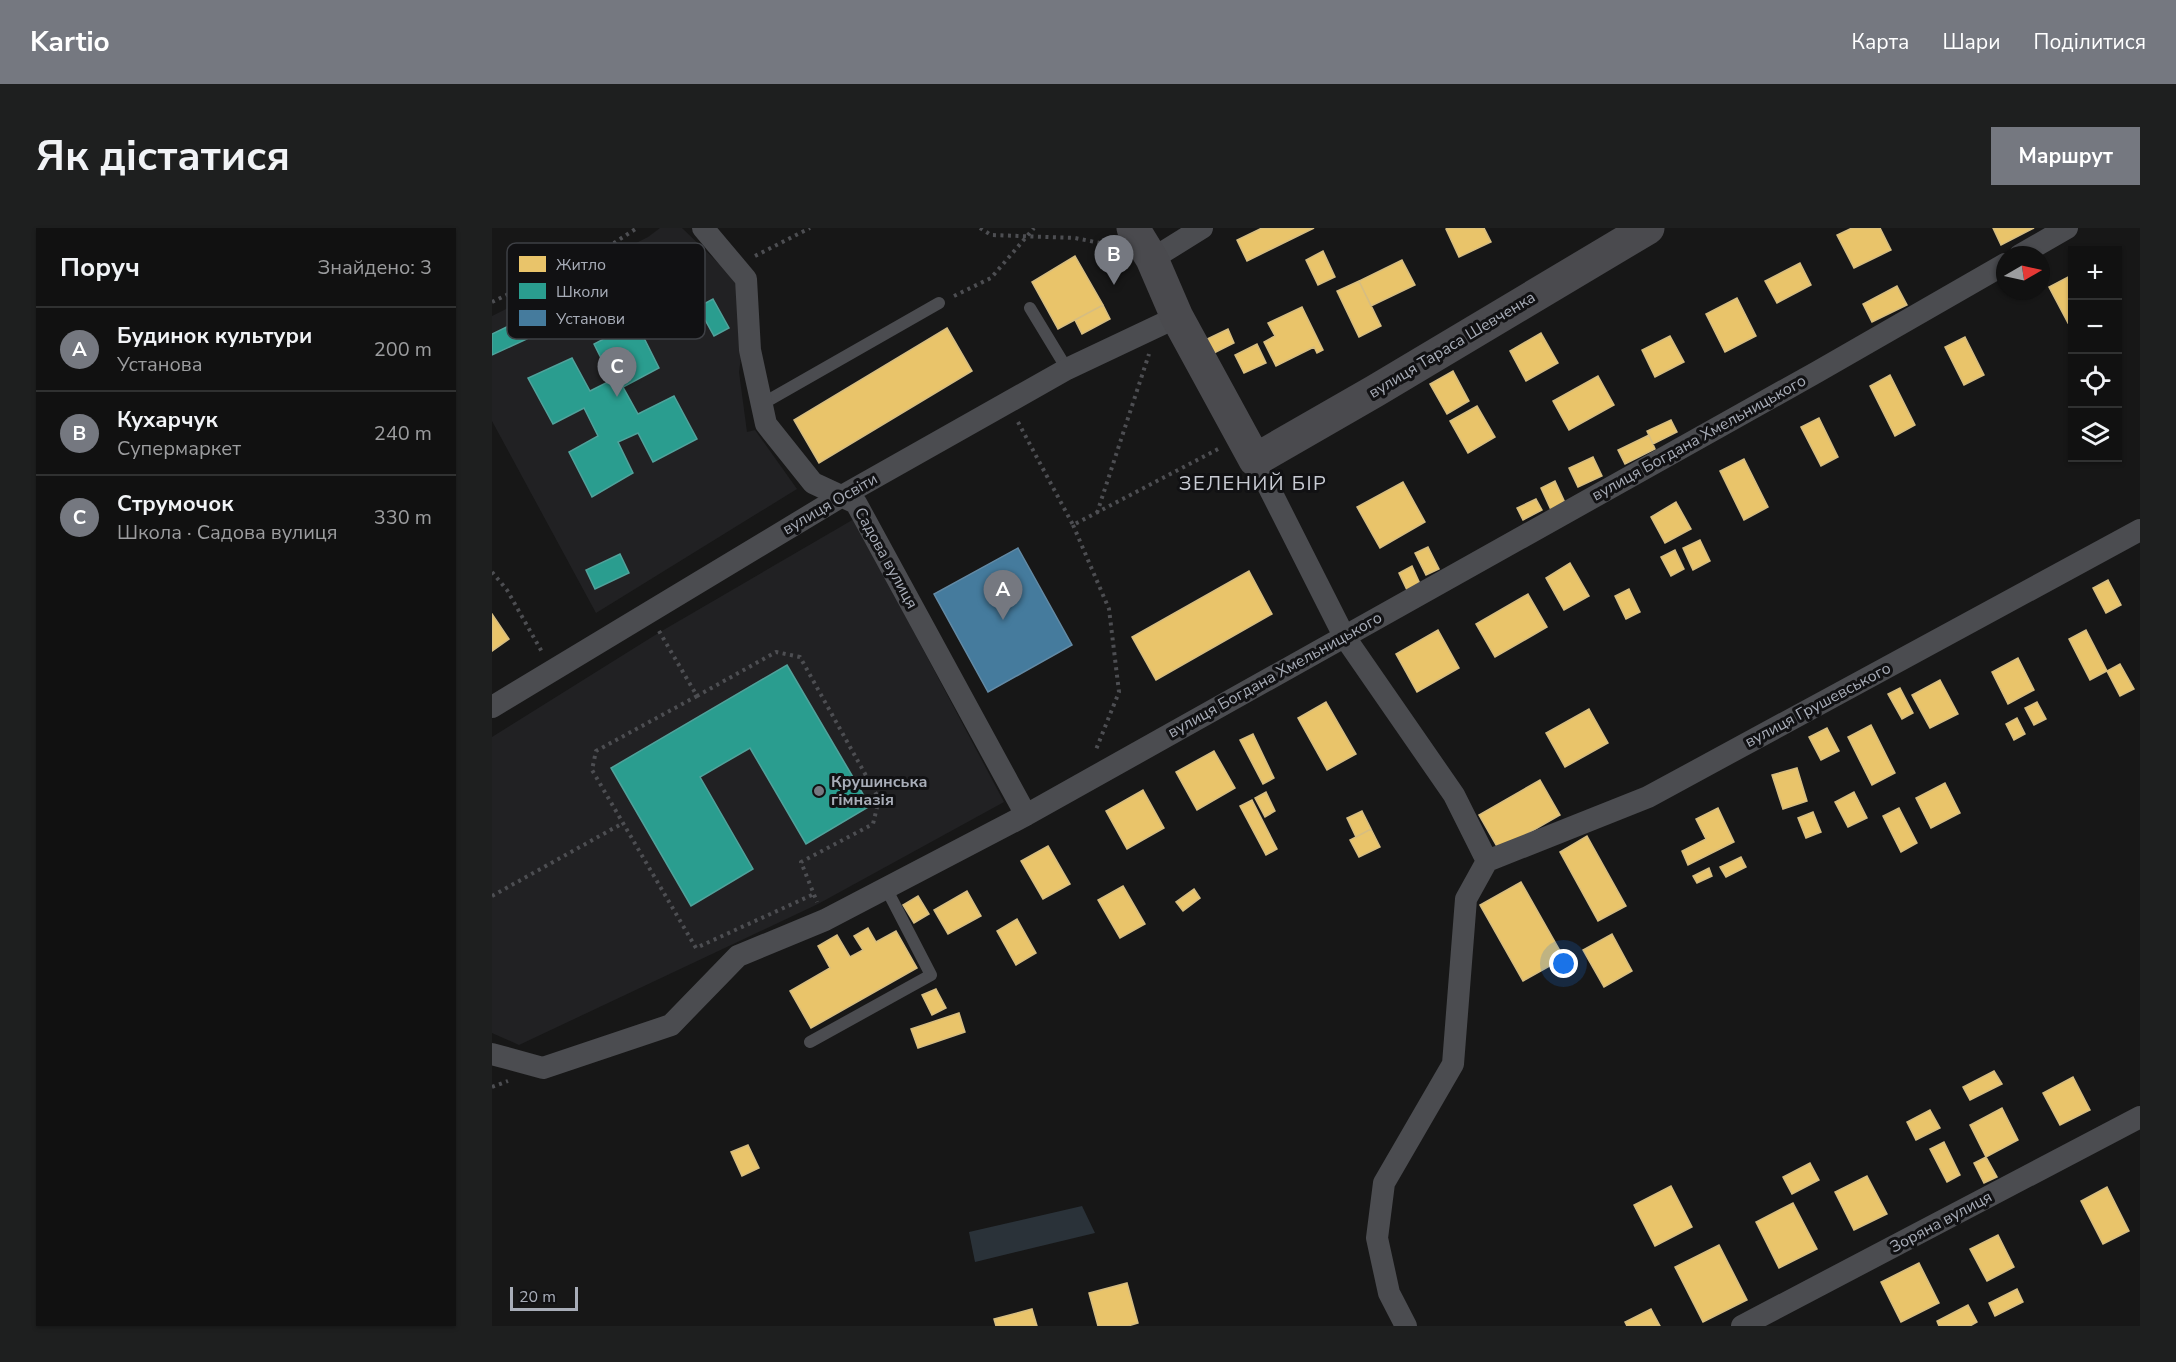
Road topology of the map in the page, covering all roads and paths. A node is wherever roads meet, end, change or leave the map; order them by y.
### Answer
1 (637, 228) edge
2 (703, 228) edge
3 (810, 228) edge
4 (980, 228) edge
5 (1034, 228) edge
6 (1202, 228) edge
7 (1648, 228) edge
8 (2067, 228) edge
9 (1026, 237) junction
10 (614, 243) edge
11 (1144, 246) edge
12 (2036, 246) edge
13 (735, 266) junction
14 (1996, 269) edge
15 (507, 295) edge
16 (492, 302) edge
17 (939, 303) joint
18 (1030, 308) dead end
19 (1168, 321) junction
20 (1067, 369) junction
21 (1008, 403) junction
22 (762, 404) junction
23 (1249, 448) junction
24 (842, 496) junction
25 (1096, 513) junction
26 (1073, 525) junction
27 (2140, 530) edge
28 (492, 572) edge
29 (649, 612) junction
30 (1344, 636) junction
31 (553, 670) junction
32 (697, 696) junction
33 (492, 707) edge
34 (1081, 784) junction
35 (1026, 815) junction
36 (623, 823) junction
37 (1487, 861) junction
38 (886, 888) junction
39 (814, 894) junction
40 (492, 896) edge
41 (825, 920) junction
42 (810, 1042) dead end
43 (492, 1054) edge
44 (2140, 1118) edge
45 (1406, 1326) edge
46 (1742, 1326) edge

1 - 10 path
2 - 13 street, Садова вулиця
3 - 13 path
4 - 9 path
5 - 9 path
6 - 11 street
7 - 23 street, вулиця Тараса Шевченка
8 - 12 street
9 - 11 path
9 - 17 path
11 - 19 street
13 - 22 street, Садова вулиця
14 - 30 street, вулиця Богдана Хмельницького
15 - 16 path
17 - 22 lane
18 - 20 lane
19 - 20 street, вулиця Освіти
19 - 23 street
19 - 25 path
20 - 21 street, вулиця Освіти
21 - 24 street, вулиця Освіти
21 - 26 path
22 - 24 street, Садова вулиця
23 - 25 path
23 - 30 street
24 - 29 street, вулиця Освіти
24 - 35 street, Садова вулиця
25 - 26 path
26 - 34 path
27 - 37 street, вулиця Грушевського
28 - 31 path
29 - 31 street, вулиця Освіти
29 - 32 path
30 - 34 street, вулиця Богдана Хмельницького
30 - 37 street
31 - 33 street, вулиця Освіти
32 - 36 path
32 - 39 path
34 - 35 street, вулиця Богдана Хмельницького
35 - 38 street, вулиця Богдана Хмельницького
36 - 39 path
36 - 40 path
37 - 45 street
38 - 41 street, вулиця Богдана Хмельницького
38 - 42 lane
39 - 41 path
41 - 43 street, вулиця Богдана Хмельницького
44 - 46 street, Зоряна вулиця

